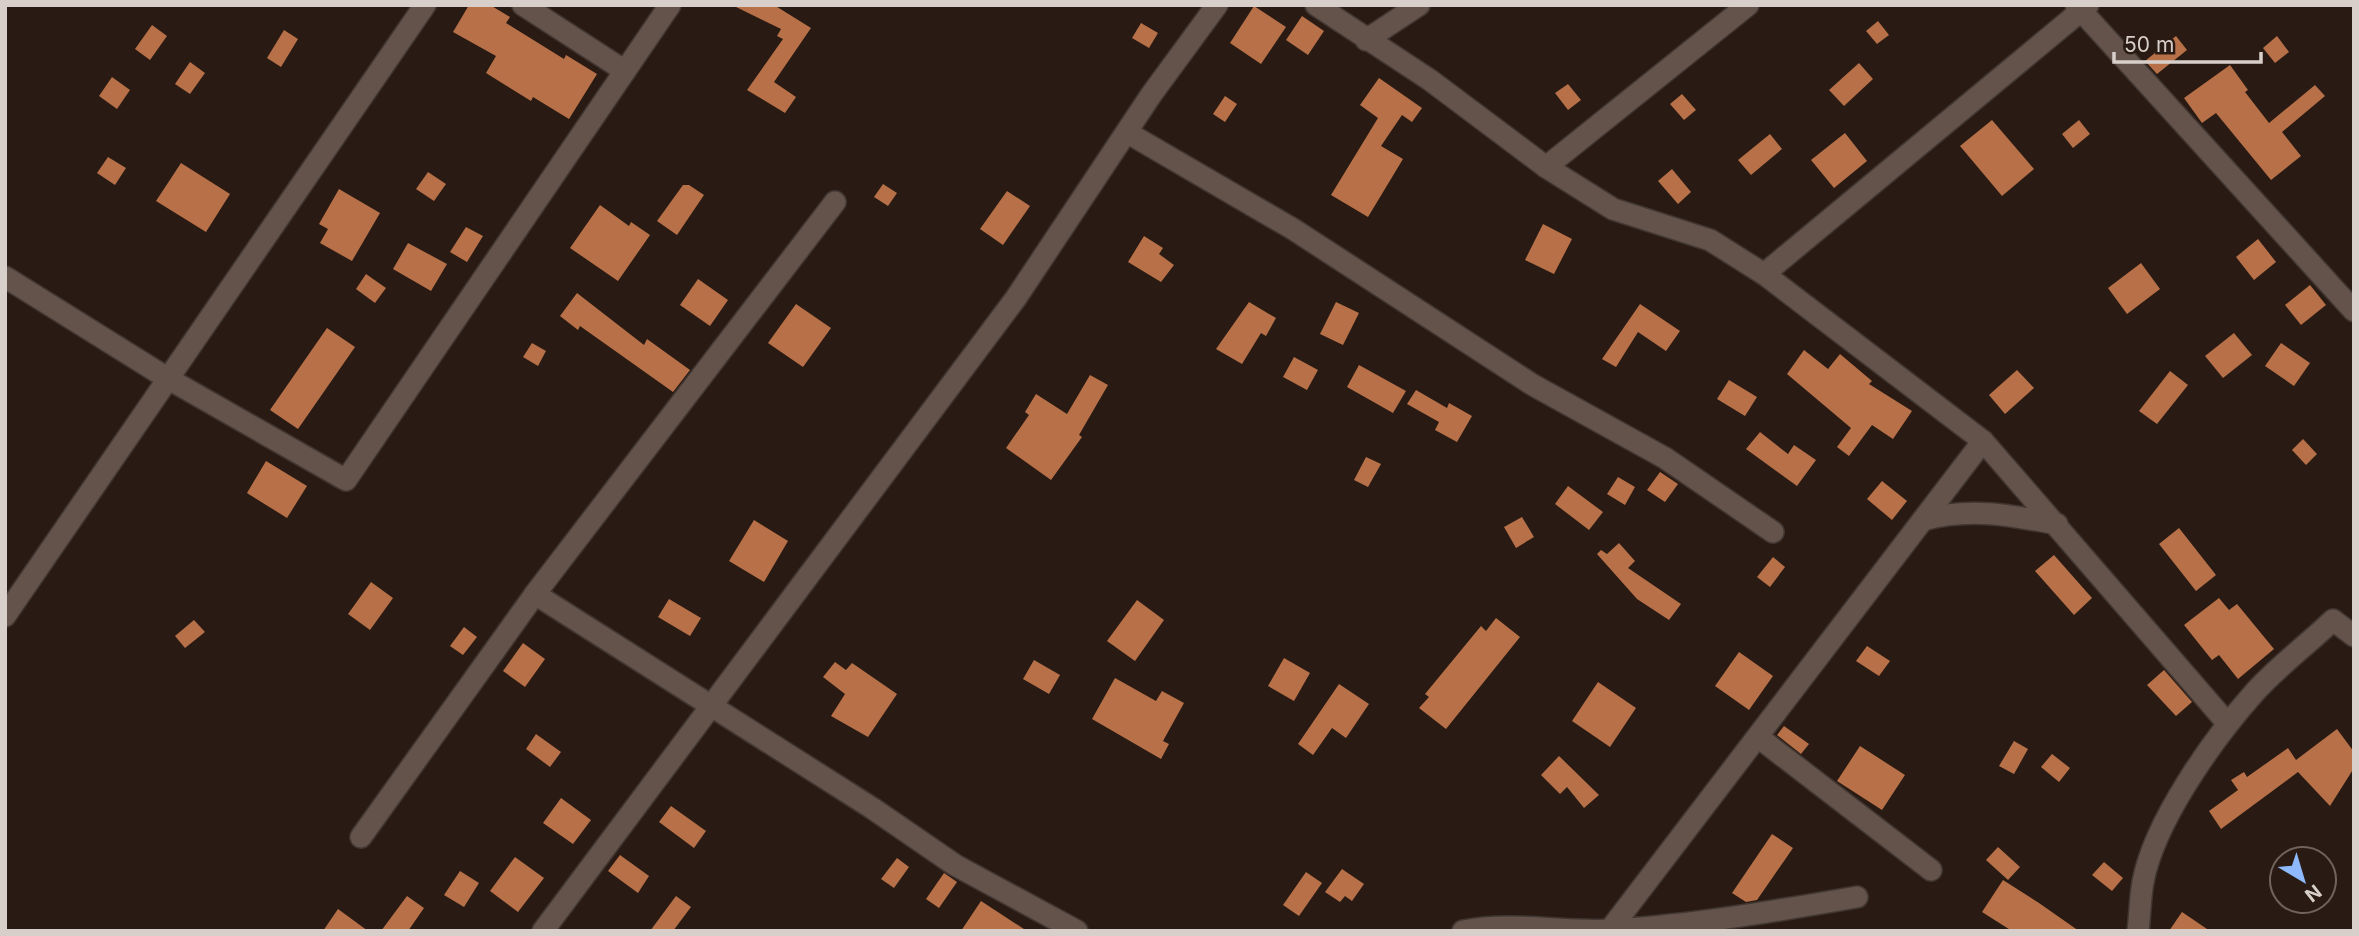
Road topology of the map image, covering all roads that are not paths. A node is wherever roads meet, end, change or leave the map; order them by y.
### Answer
1 (425, 5) edge
2 (523, 5) edge
3 (670, 5) edge
4 (1217, 5) edge
5 (1315, 5) edge
6 (1419, 5) edge
7 (1748, 5) edge
8 (2082, 7) edge
9 (1366, 40) junction
10 (625, 71) junction
11 (1128, 133) junction
12 (1546, 167) junction
13 (835, 202) dead end
14 (1764, 274) junction
15 (5, 276) edge
16 (2354, 311) edge
17 (167, 378) junction
18 (1983, 441) junction
19 (1923, 520) junction
20 (2057, 524) junction
21 (1773, 532) dead end
22 (536, 594) junction
23 (5, 616) edge
24 (2354, 636) edge
25 (711, 706) junction
26 (2228, 724) junction
27 (1758, 737) junction
28 (361, 837) dead end
29 (1931, 870) dead end
30 (1857, 897) dead end
31 (1063, 927) edge
32 (1609, 930) edge
33 (542, 931) edge
34 (1463, 931) edge
35 (2138, 931) edge

1 - 17 street
2 - 10 street
3 - 10 street
4 - 11 street
5 - 9 street
6 - 9 street
7 - 12 street
8 - 14 street
8 - 16 street
9 - 12 street
10 - 17 street
11 - 21 street
11 - 25 street
12 - 14 street
13 - 22 street
14 - 18 street
15 - 17 street
17 - 23 street
18 - 19 street
18 - 20 street
19 - 20 street
19 - 27 street
20 - 26 street
22 - 25 street
22 - 28 street
24 - 26 street
25 - 31 street
25 - 33 street
26 - 35 street
27 - 29 street
27 - 32 street
30 - 32 street
32 - 34 street

